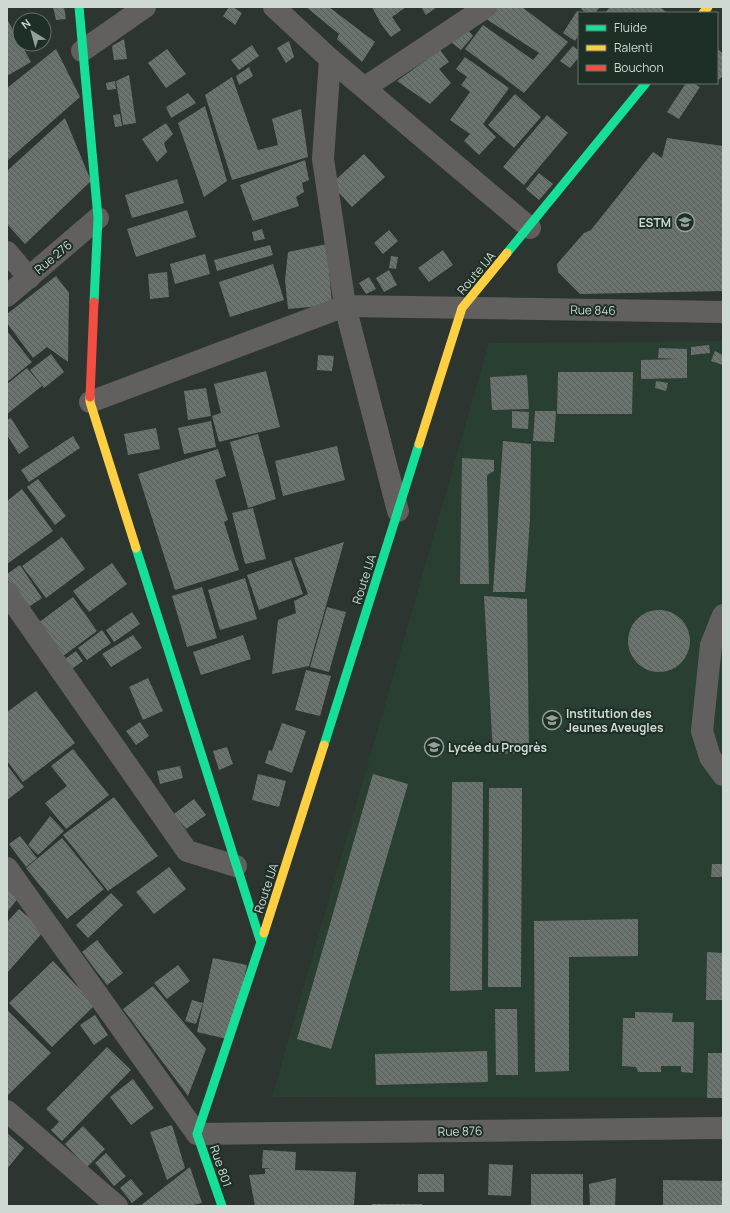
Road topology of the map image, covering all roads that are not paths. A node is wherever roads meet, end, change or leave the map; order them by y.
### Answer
1 (79, 7) edge
2 (145, 7) edge
3 (274, 7) edge
4 (486, 7) edge
5 (82, 51) junction
6 (330, 59) junction
7 (645, 84) edge
8 (364, 88) junction
9 (98, 218) junction
10 (530, 228) junction
11 (7, 252) edge
12 (29, 278) junction
13 (7, 296) edge
14 (345, 306) junction
15 (462, 308) junction
16 (723, 312) edge
17 (90, 402) junction
18 (398, 510) junction
19 (7, 593) edge
20 (723, 615) edge
21 (723, 775) edge
22 (236, 866) junction
23 (7, 868) edge
24 (261, 943) junction
25 (7, 1111) edge
26 (723, 1128) edge
27 (197, 1134) junction
28 (116, 1206) edge
29 (222, 1206) edge

1 - 5 street
2 - 5 street
3 - 6 street
4 - 8 street
5 - 9 street
6 - 8 street
6 - 14 street
7 - 10 street, Route IJA
8 - 10 street
9 - 12 street, Rue 276
9 - 17 street
10 - 15 street, Route IJA
11 - 12 street
12 - 13 street, Rue 276
14 - 15 street, Rue 846
14 - 17 street
14 - 18 street
15 - 16 street, Rue 846
15 - 18 street, Route IJA
17 - 22 street
18 - 24 street, Route IJA
19 - 22 street
20 - 21 street
22 - 24 street
23 - 27 street
24 - 27 street, Route IJA
25 - 28 street
26 - 27 street, Rue 876
27 - 29 street, Rue 801

